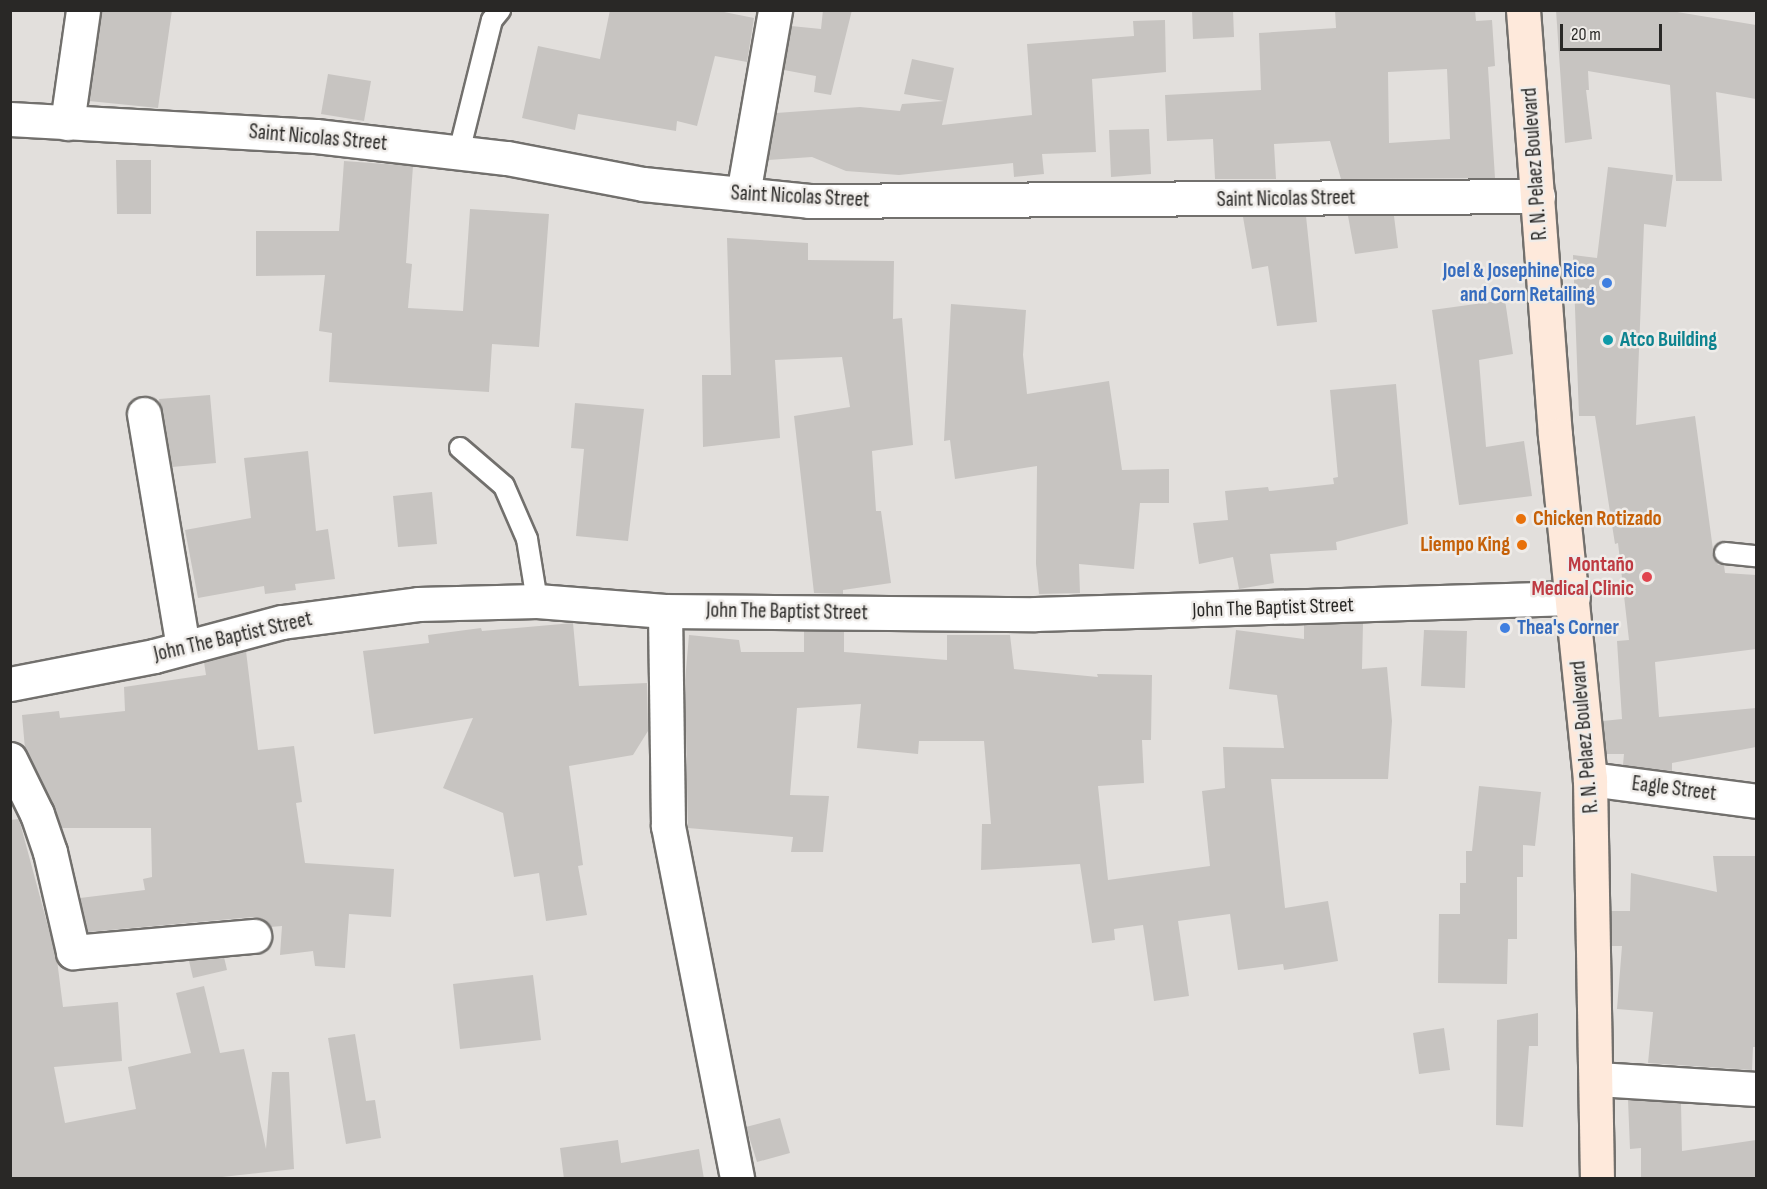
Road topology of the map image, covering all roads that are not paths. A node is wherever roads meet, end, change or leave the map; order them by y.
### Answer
1 (83, 10) edge
2 (500, 10) edge
3 (776, 10) edge
4 (1523, 10) edge
5 (10, 119) edge
6 (67, 123) junction
7 (459, 152) junction
8 (743, 194) junction
9 (1538, 196) junction
10 (144, 414) dead end
11 (460, 448) dead end
12 (1725, 553) dead end
13 (1756, 556) edge
14 (1573, 598) junction
15 (537, 601) junction
16 (665, 611) junction
17 (183, 648) junction
18 (10, 684) edge
19 (10, 759) edge
20 (1590, 779) junction
21 (1756, 801) edge
22 (254, 936) dead end
23 (1598, 1079) junction
24 (1756, 1089) edge
25 (737, 1179) edge
26 (1598, 1179) edge

1 - 6 street
2 - 7 lane
3 - 8 street
4 - 9 main road, R. N. Pelaez Boulevard
5 - 6 street, Saint Nicolas Street
6 - 7 street, Saint Nicolas Street
7 - 8 street, Saint Nicolas Street
8 - 9 street, Saint Nicolas Street
9 - 14 main road, R. N. Pelaez Boulevard
10 - 17 street
11 - 15 lane
12 - 13 lane
14 - 16 street, John The Baptist Street
14 - 20 main road, R. N. Pelaez Boulevard
15 - 16 street, John The Baptist Street
15 - 17 street, John The Baptist Street
16 - 25 street
17 - 18 street, John The Baptist Street
19 - 22 street
20 - 21 street, Eagle Street
20 - 23 main road, R. N. Pelaez Boulevard
23 - 24 street
23 - 26 main road, R. N. Pelaez Boulevard

